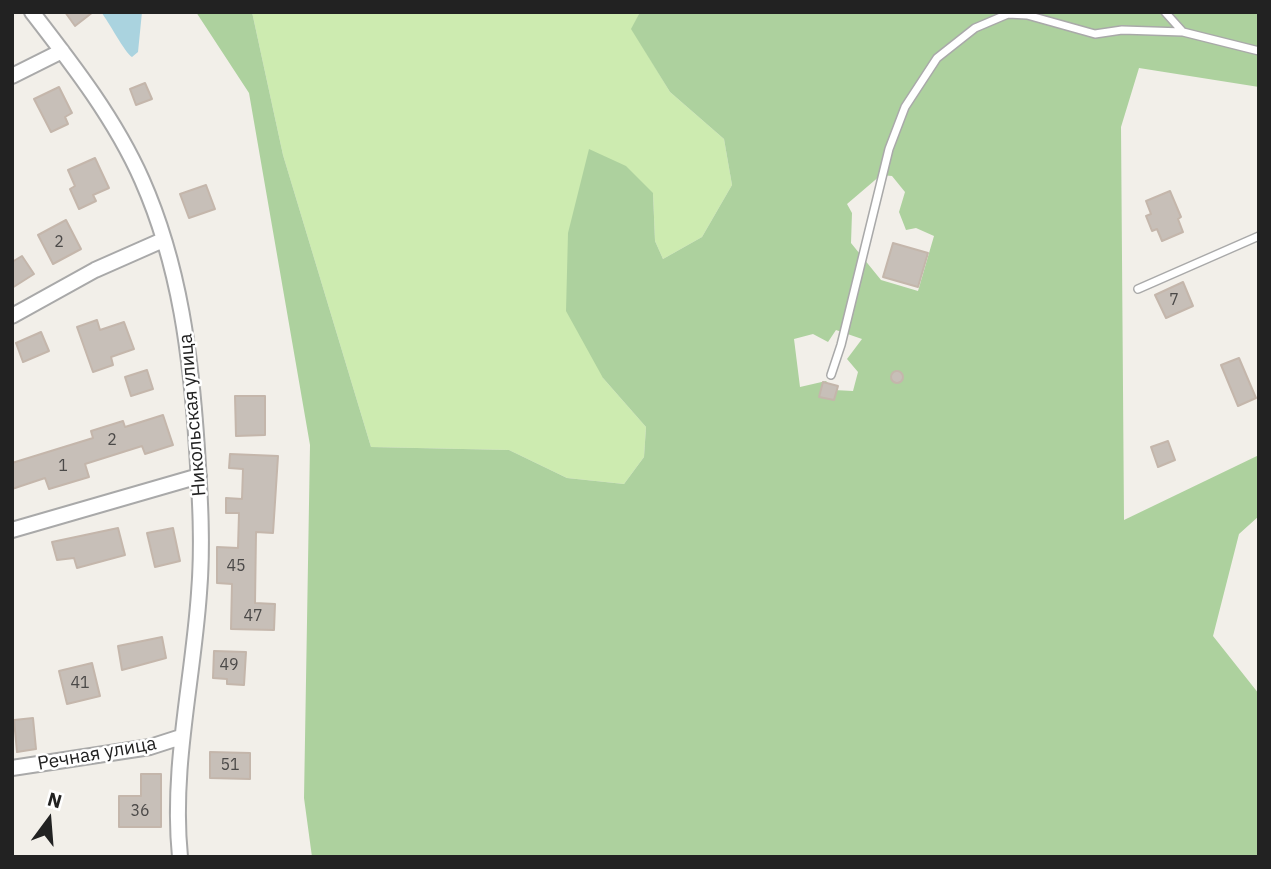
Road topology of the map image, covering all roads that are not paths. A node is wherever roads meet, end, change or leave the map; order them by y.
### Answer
1 (32, 12) edge
2 (1166, 12) edge
3 (1183, 32) junction
4 (62, 51) junction
5 (1259, 51) edge
6 (12, 76) edge
7 (1259, 236) edge
8 (163, 240) junction
9 (1138, 289) dead end
10 (12, 316) edge
11 (831, 375) dead end
12 (199, 475) junction
13 (12, 530) edge
14 (181, 737) junction
15 (12, 768) edge
16 (180, 857) edge

1 - 4 street, Никольская улица
2 - 3 lane
3 - 5 lane
3 - 11 lane
4 - 6 street
4 - 8 street, Никольская улица
7 - 9 lane
8 - 10 street
8 - 12 street, Никольская улица
12 - 13 street
12 - 14 street, Никольская улица
14 - 15 street, Речная улица
14 - 16 street, Никольская улица

